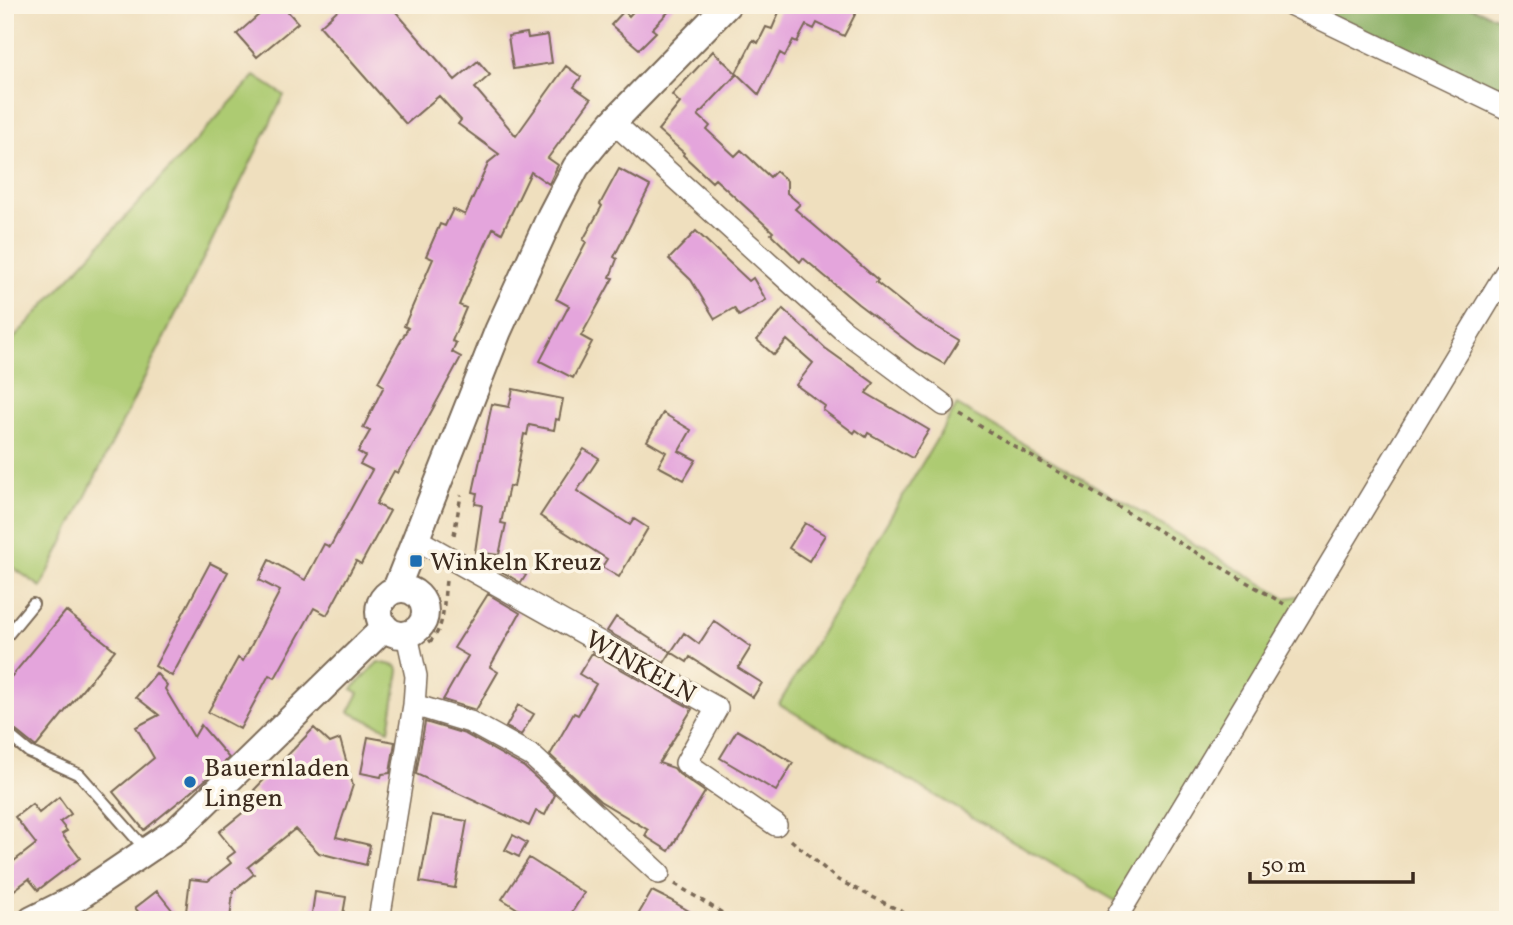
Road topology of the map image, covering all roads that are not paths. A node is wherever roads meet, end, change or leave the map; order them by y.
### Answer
1 (727, 5) edge
2 (1292, 5) edge
3 (1508, 109) edge
4 (613, 122) junction
5 (1508, 269) edge
6 (944, 405) road end
7 (416, 540) junction
8 (396, 589) junction
9 (33, 604) dead end
10 (396, 631) junction
11 (5, 638) edge
12 (414, 705) junction
13 (5, 732) edge
14 (776, 825) road end
15 (148, 852) junction
16 (659, 873) road end
17 (32, 920) edge
18 (379, 920) edge
19 (1115, 920) edge

1 - 4 street
2 - 3 street
4 - 6 street
4 - 7 street
5 - 19 street
7 - 8 street
7 - 14 street, WINKELN
8 - 10 street
8 - 10 street
9 - 11 lane
10 - 12 street
10 - 15 street
12 - 16 street
12 - 18 street
13 - 15 lane
15 - 17 street

